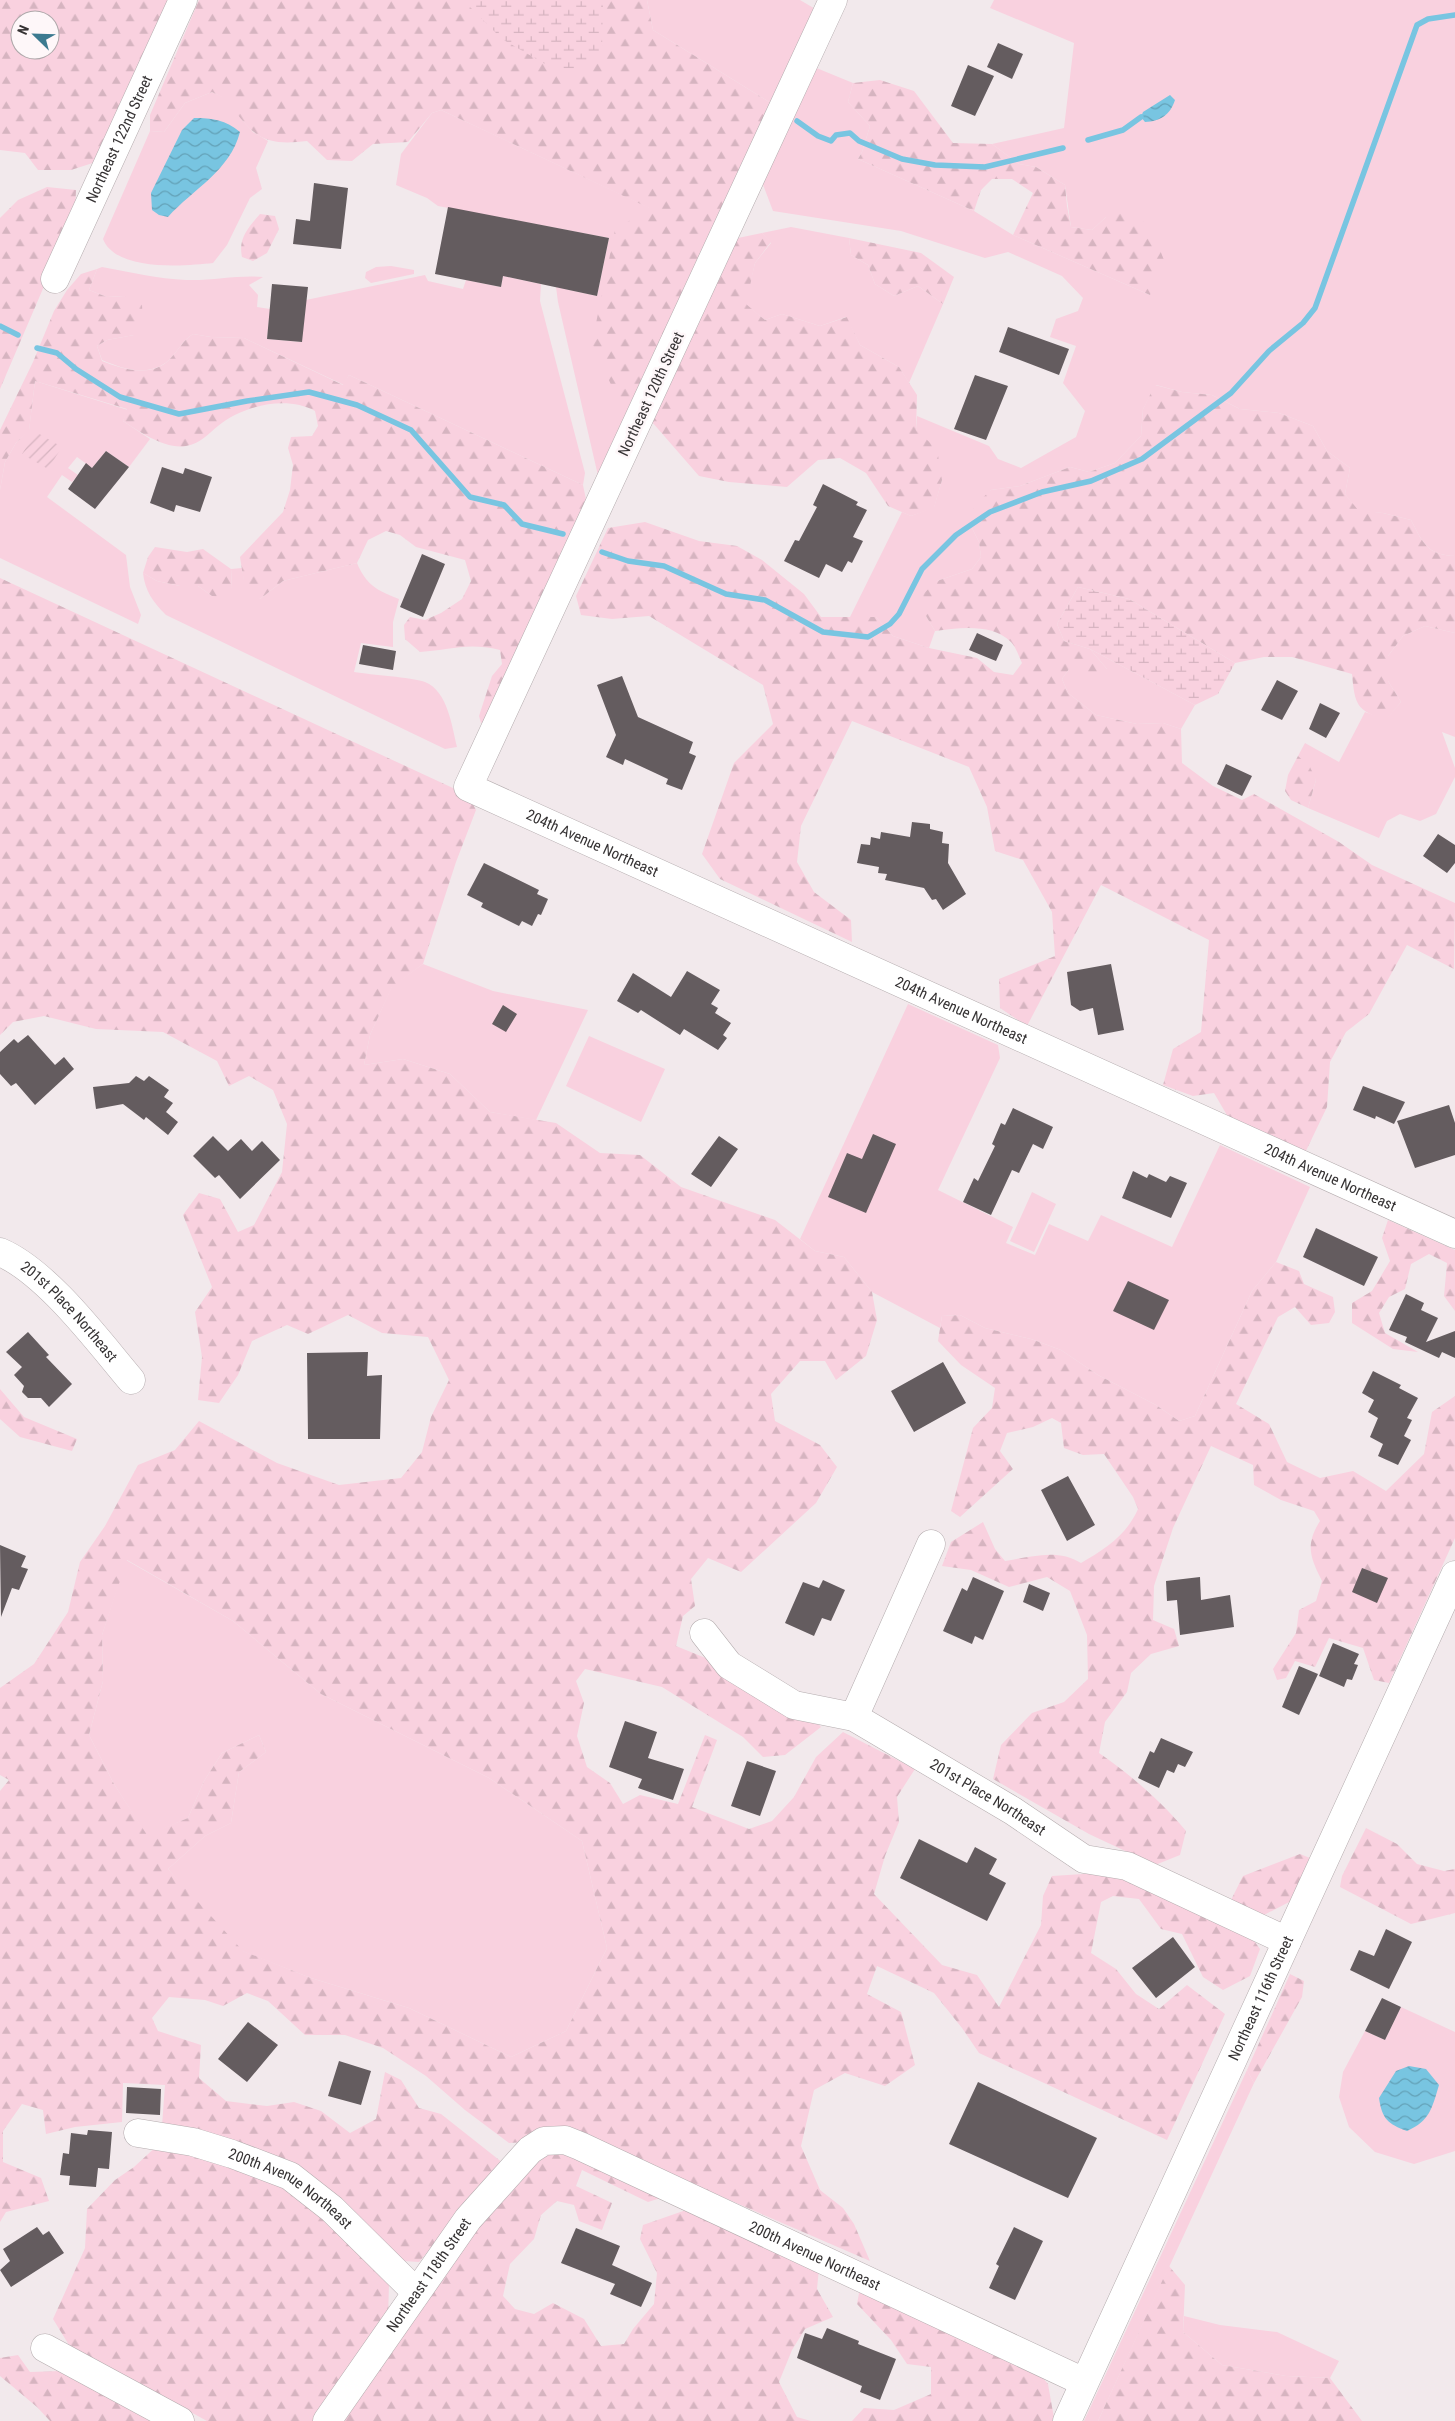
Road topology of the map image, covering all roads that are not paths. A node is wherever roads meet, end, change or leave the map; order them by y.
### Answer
1 (183, 0) edge
2 (833, 0) edge
3 (55, 280) dead end
4 (468, 788) joint
5 (1455, 1234) edge
6 (0, 1252) edge
7 (131, 1380) dead end
8 (931, 1544) dead end
9 (1455, 1575) edge
10 (704, 1633) dead end
11 (854, 1717) junction
12 (1287, 1941) junction
13 (138, 2133) dead end
14 (544, 2141) joint
15 (416, 2292) junction
16 (45, 2348) dead end
17 (1084, 2382) junction
18 (180, 2421) edge
19 (327, 2421) edge
20 (1067, 2421) edge

1 - 3 street, Northeast 122nd Street
2 - 4 street, Northeast 120th Street
4 - 5 street, 204th Avenue Northeast
6 - 7 street, 201st Place Northeast
8 - 11 street
9 - 12 street, Northeast 116th Street
10 - 11 street, 201st Place Northeast
11 - 12 street, 201st Place Northeast
12 - 17 street, Northeast 116th Street
13 - 15 street, 200th Avenue Northeast
14 - 15 street, Northeast 118th Street
14 - 17 street, 200th Avenue Northeast
15 - 19 street, Northeast 118th Street
16 - 18 street
17 - 20 street, Northeast 116th Street

